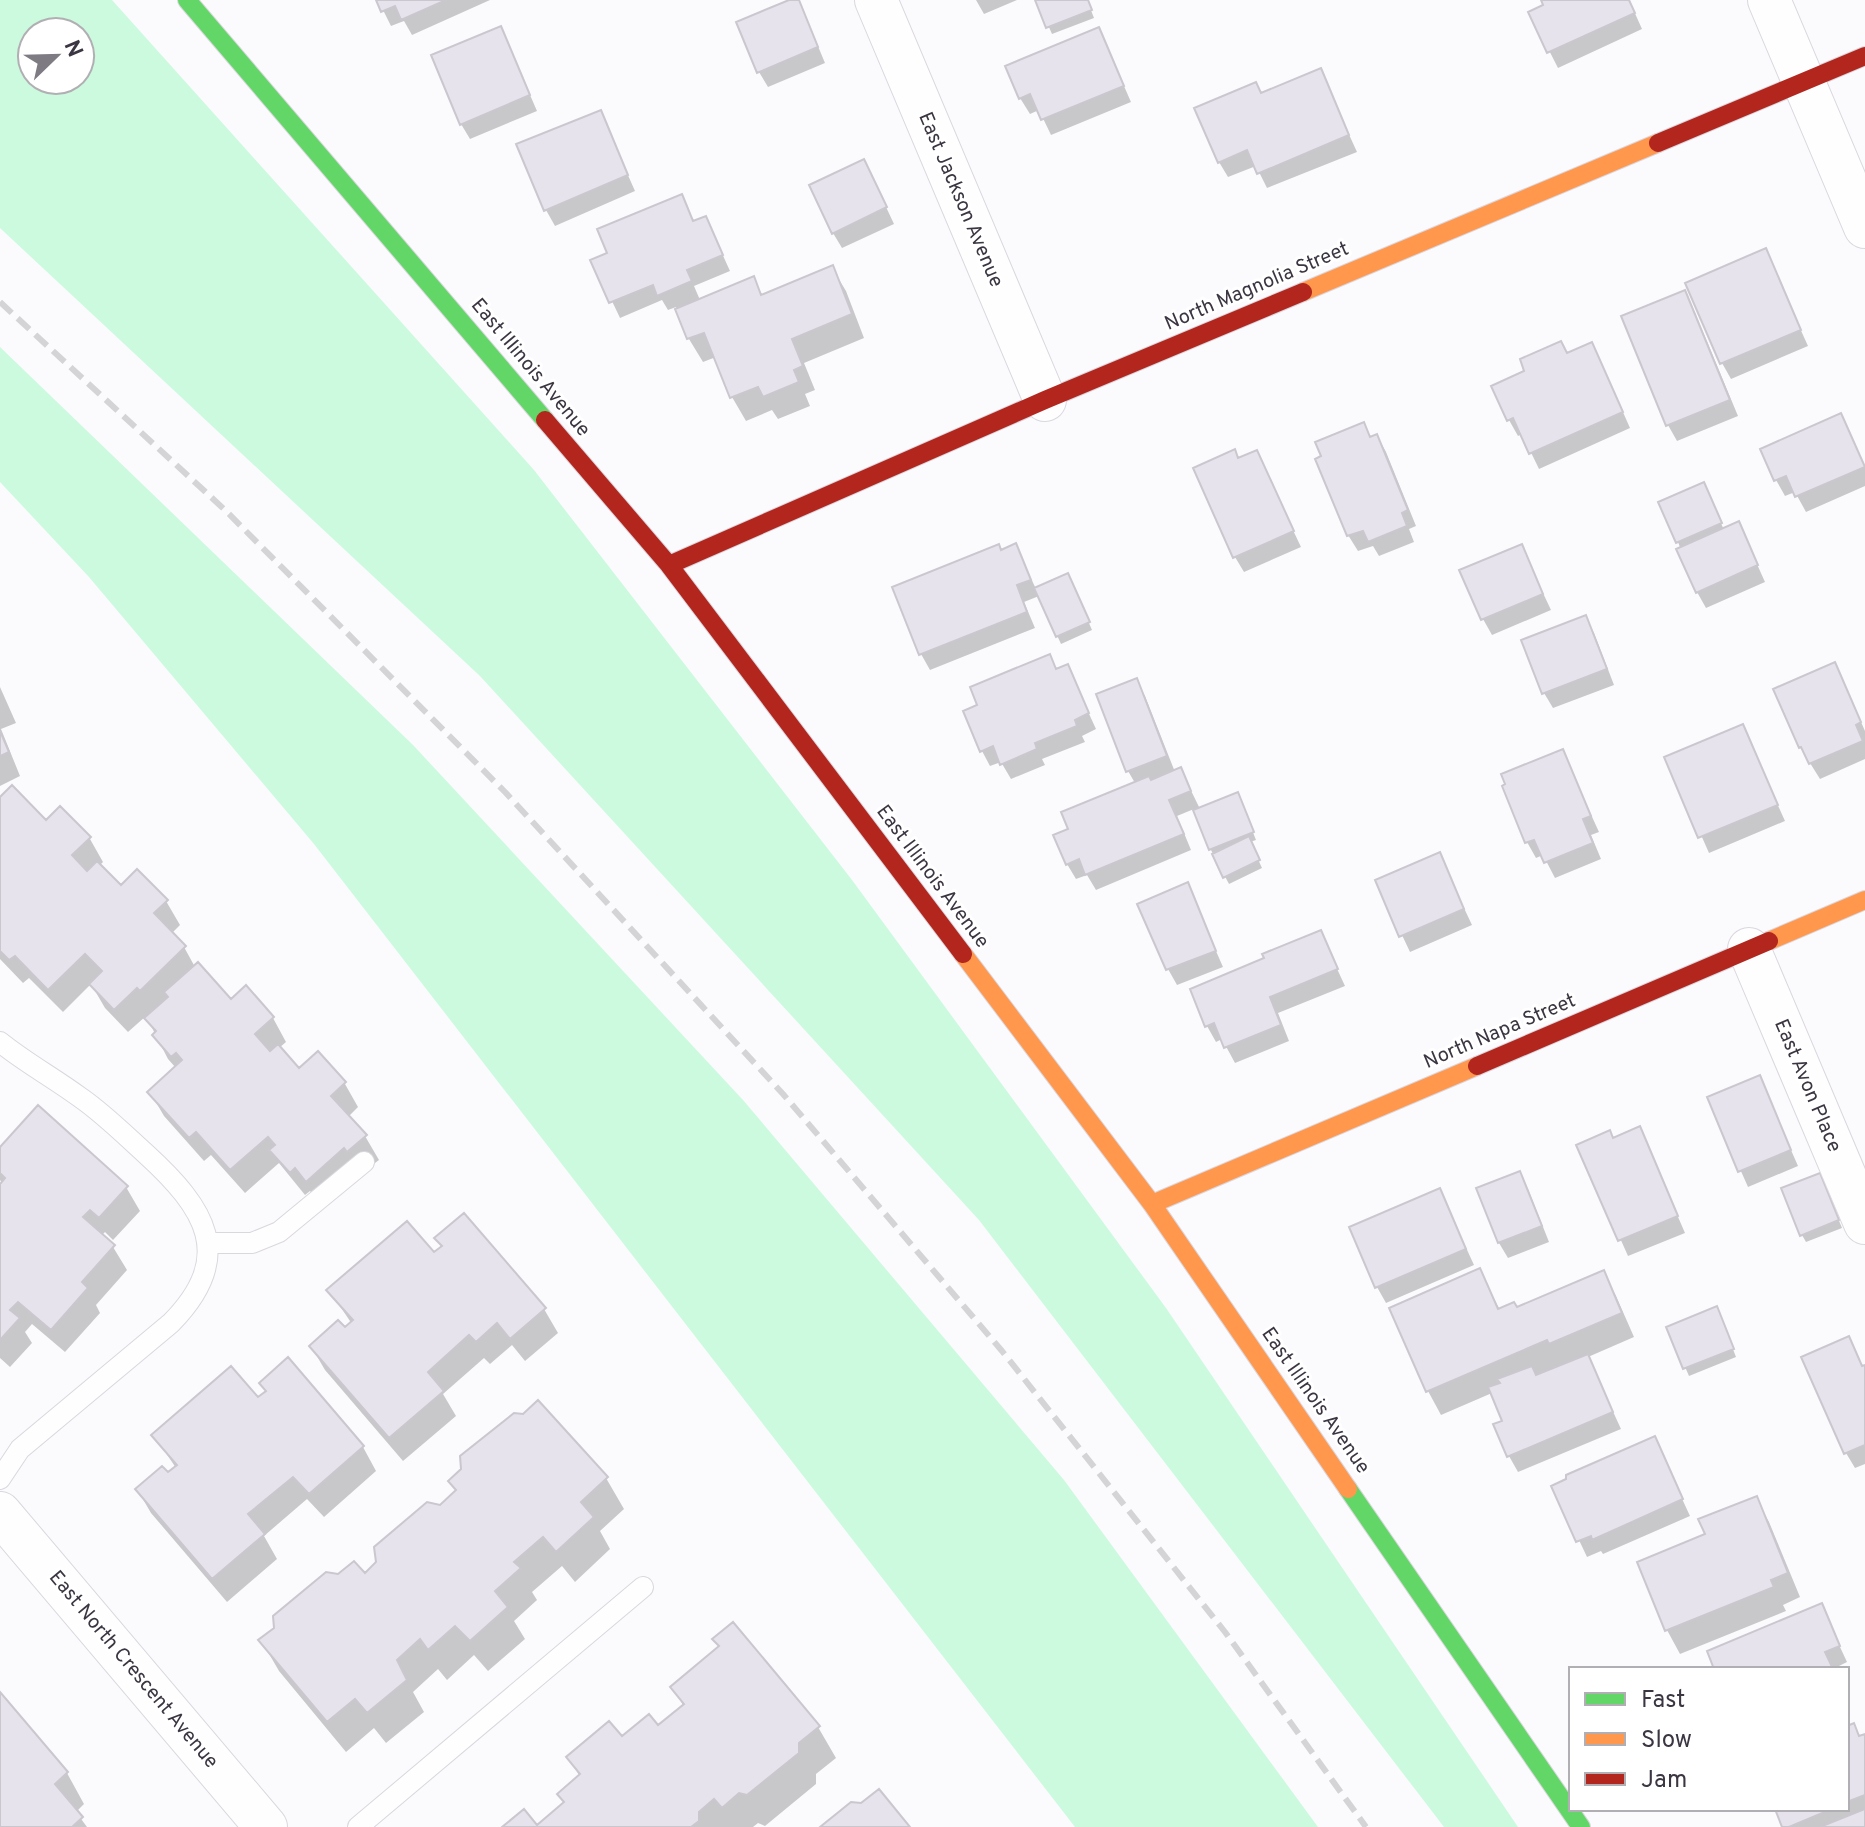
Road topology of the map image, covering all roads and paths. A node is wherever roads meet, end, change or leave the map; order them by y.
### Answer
1 (187, 0) edge
2 (876, 0) edge
3 (1769, 0) edge
4 (1865, 56) edge
5 (1803, 82) junction
6 (1865, 227) edge
7 (1045, 400) junction
8 (669, 565) junction
9 (1865, 900) edge
10 (1749, 949) junction
11 (0, 1042) edge
12 (364, 1162) dead end
13 (1152, 1204) junction
14 (1865, 1223) edge
15 (207, 1243) junction
16 (0, 1479) edge
17 (0, 1513) edge
18 (643, 1587) dead end
19 (1569, 1810) edge
20 (266, 1827) edge
21 (358, 1827) edge

1 - 8 main road, East Illinois Avenue
2 - 7 street, East Jackson Avenue
3 - 5 street
4 - 5 main road, North Magnolia Street
5 - 6 street
5 - 7 main road, North Magnolia Street
7 - 8 main road, North Magnolia Street
8 - 13 main road, East Illinois Avenue
9 - 10 main road, North Napa Street
10 - 13 main road, North Napa Street
10 - 14 street, East Avon Place
11 - 15 lane
12 - 15 lane
13 - 19 main road, East Illinois Avenue
15 - 16 lane
17 - 20 street, East North Crescent Avenue
18 - 21 lane

